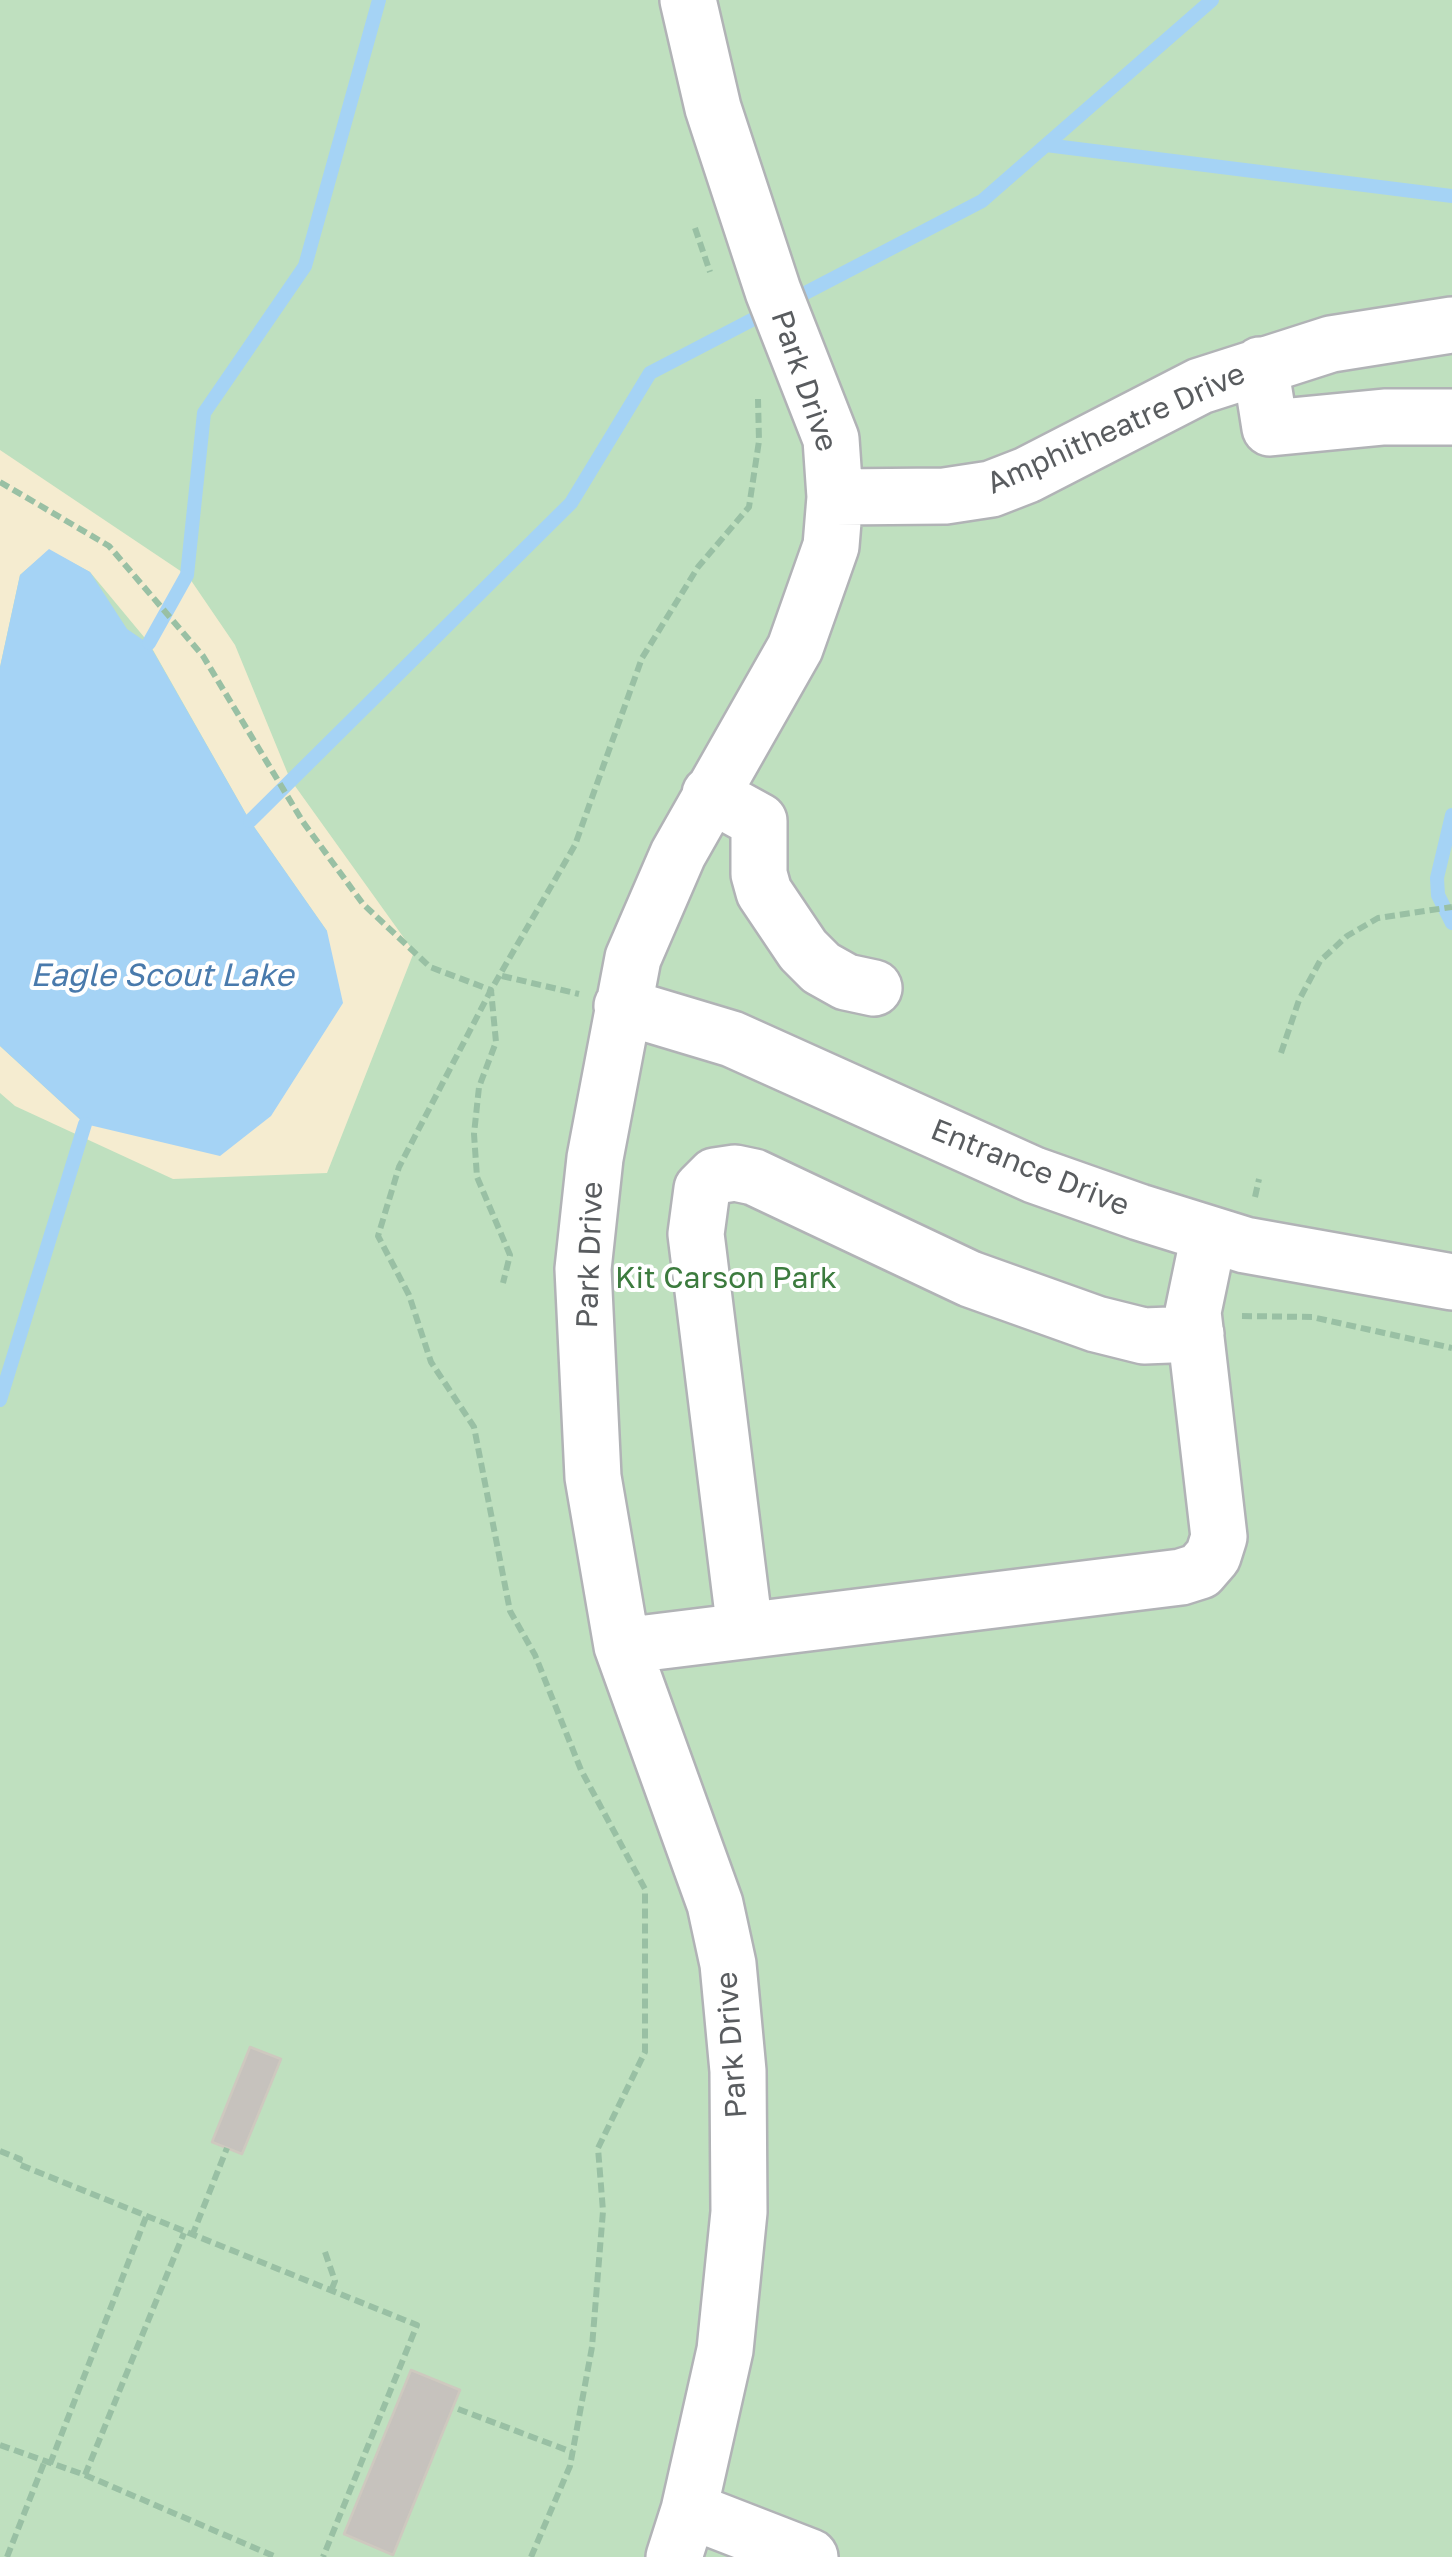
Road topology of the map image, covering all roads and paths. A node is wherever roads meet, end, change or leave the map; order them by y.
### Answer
1 (688, 0) edge
2 (1452, 325) edge
3 (1260, 365) junction
4 (1452, 418) edge
5 (0, 482) edge
6 (835, 497) junction
7 (710, 794) junction
8 (1452, 908) edge
9 (502, 976) dead end
10 (874, 988) dead end
11 (622, 1006) junction
12 (1281, 1053) dead end
13 (1209, 1235) junction
14 (1452, 1282) edge
15 (503, 1283) dead end
16 (1216, 1325) junction
17 (1452, 1348) edge
18 (745, 1630) junction
19 (622, 1646) junction
20 (227, 2148) dead end
21 (0, 2151) edge
22 (146, 2217) junction
23 (188, 2234) junction
24 (326, 2252) dead end
25 (331, 2291) junction
26 (458, 2409) dead end
27 (0, 2445) edge
28 (572, 2452) dead end
29 (47, 2463) junction
30 (85, 2475) junction
31 (682, 2534) edge
32 (6, 2557) edge
33 (276, 2557) edge
34 (323, 2557) edge
35 (810, 2557) edge

1 - 6 street, Park Drive
2 - 3 street, Amphitheatre Drive
3 - 4 street
3 - 6 street, Amphitheatre Drive
5 - 15 path
6 - 7 street, Park Drive
7 - 10 street
7 - 11 street, Park Drive
8 - 12 path
9 - 11 path
11 - 13 street, Entrance Drive
11 - 19 street, Park Drive
13 - 14 street, Entrance Drive
13 - 16 street
16 - 17 path
16 - 18 street
16 - 18 street
18 - 19 street
19 - 31 street, Park Drive
20 - 23 path
21 - 22 path
22 - 23 path
22 - 29 path
23 - 25 path
23 - 30 path
24 - 25 path
25 - 34 path
26 - 28 path
27 - 29 path
29 - 30 path
29 - 32 path
30 - 33 path
31 - 35 street

